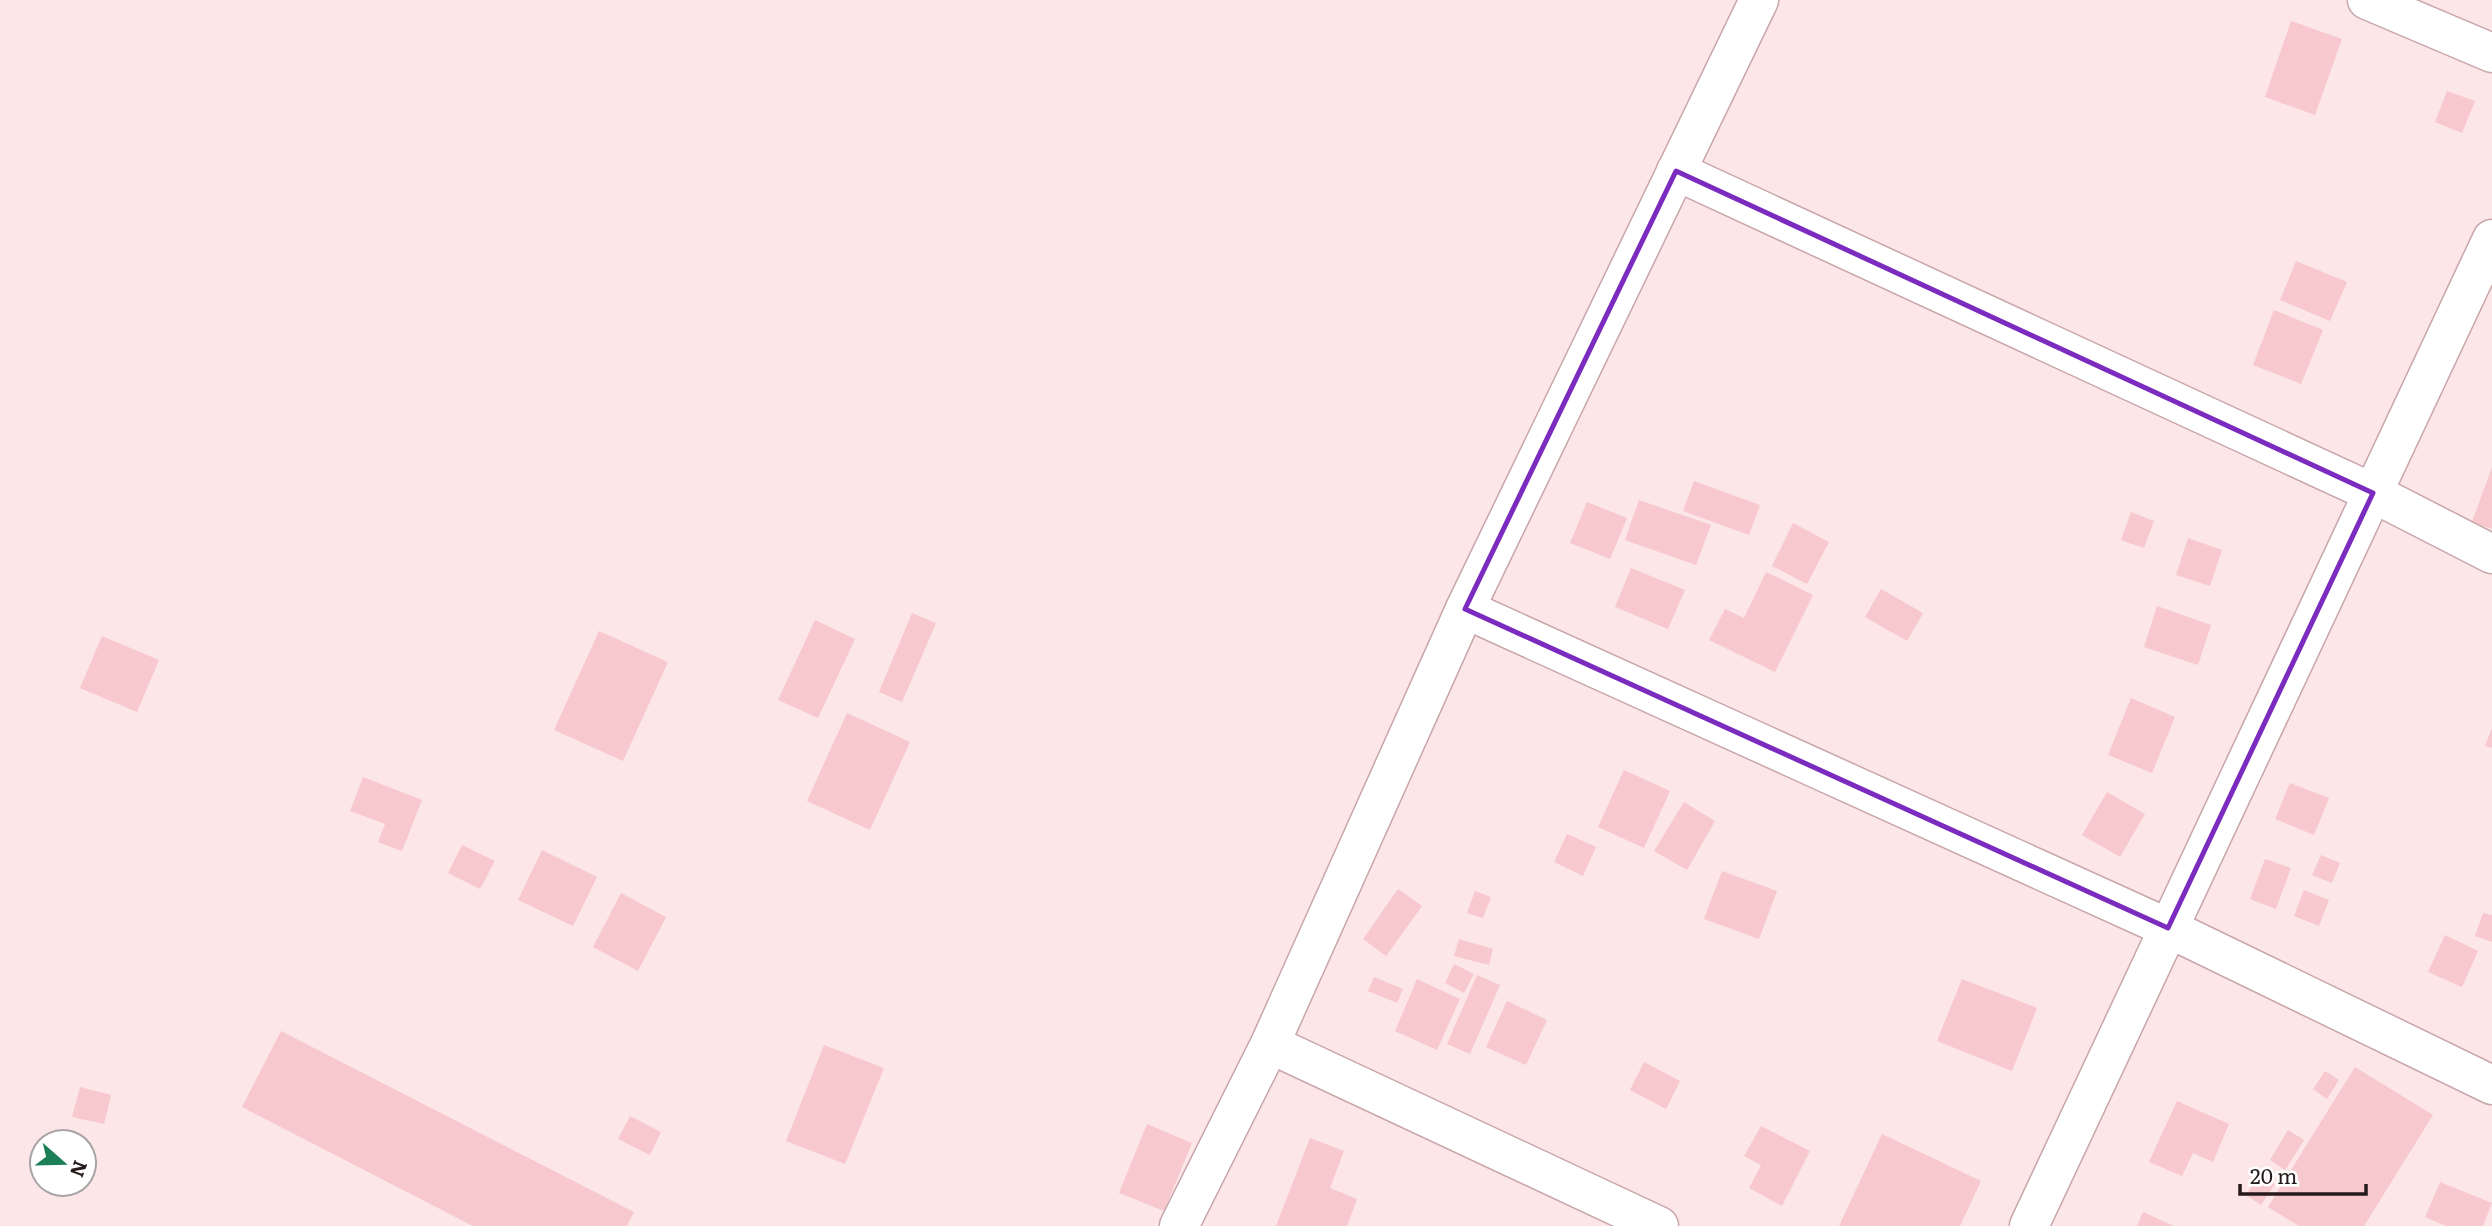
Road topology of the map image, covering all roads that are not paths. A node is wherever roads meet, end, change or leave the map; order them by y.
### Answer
1 (1759, 0) edge
2 (2367, 0) edge
3 (2492, 53) edge
4 (1676, 172) junction
5 (2492, 239) edge
6 (2373, 493) junction
7 (2492, 554) edge
8 (1465, 608) junction
9 (2168, 928) junction
10 (1270, 1044) junction
11 (2492, 1085) edge
12 (1179, 1226) edge
13 (1659, 1226) edge
14 (2029, 1226) edge

1 - 4 street
2 - 3 street
4 - 6 street
4 - 8 street
5 - 6 street
6 - 7 street
6 - 9 street
8 - 9 street
8 - 10 street
9 - 11 street
9 - 14 street
10 - 12 street
10 - 13 street

